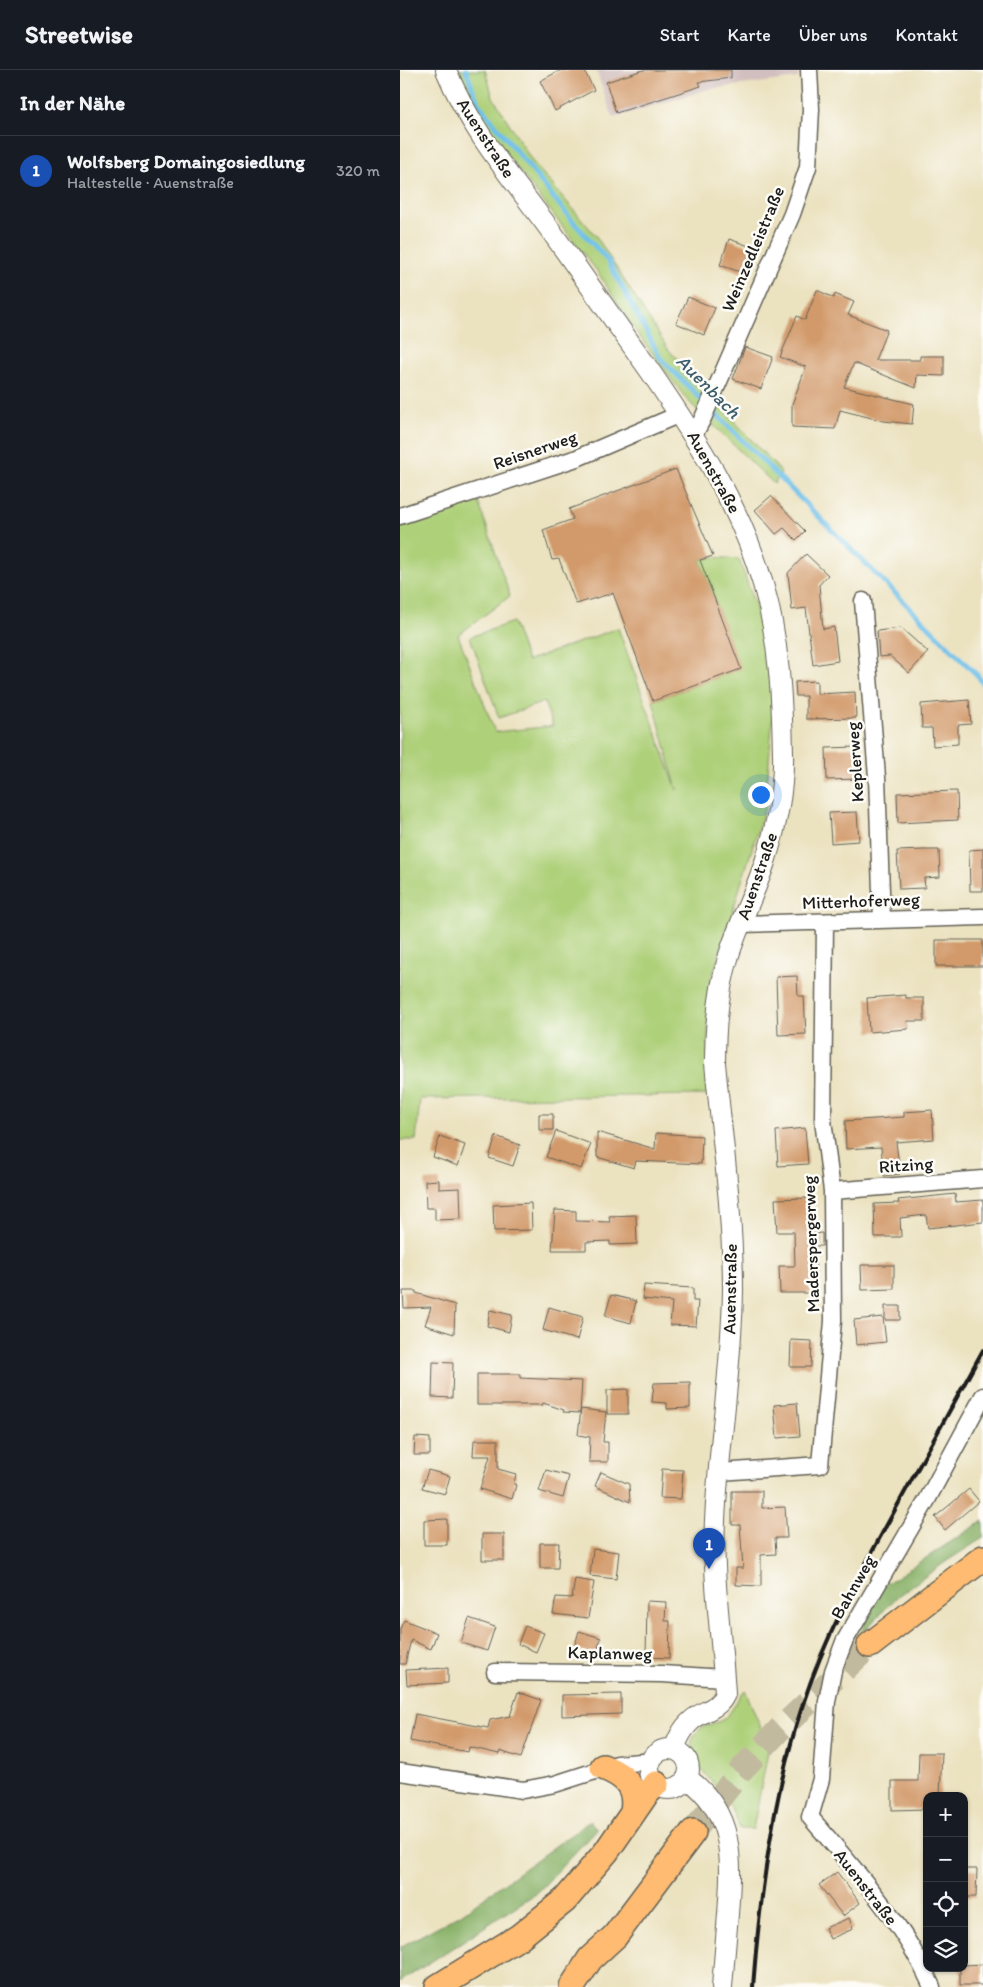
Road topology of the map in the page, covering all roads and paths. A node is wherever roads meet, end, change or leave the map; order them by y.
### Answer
1 (446, 70) edge
2 (809, 70) edge
3 (680, 414) junction
4 (699, 426) junction
5 (400, 516) edge
6 (863, 601) dead end
7 (983, 918) edge
8 (882, 920) junction
9 (825, 922) junction
10 (740, 924) junction
11 (983, 1179) edge
12 (832, 1191) junction
13 (983, 1396) edge
14 (720, 1472) junction
15 (983, 1558) edge
16 (870, 1645) tunnel mouth
17 (495, 1672) dead end
18 (724, 1678) junction
19 (674, 1749) junction
20 (603, 1767) junction
21 (400, 1772) edge
22 (652, 1774) junction
23 (686, 1778) junction
24 (634, 1812) junction
25 (810, 1817) joint
26 (693, 1832) tunnel mouth
27 (615, 1936) junction
28 (438, 1987) edge
29 (572, 1987) edge
30 (591, 1987) edge
31 (722, 1987) edge
32 (932, 1987) edge

1 - 3 street, Auenstraße
2 - 4 street, Weinzedleistraße
3 - 4 street, Auenstraße
3 - 5 street, Reisnerweg
4 - 10 street, Auenstraße
6 - 8 street, Keplerweg
7 - 8 street, Mitterhoferweg
8 - 9 street, Mitterhoferweg
9 - 10 street, Mitterhoferweg
9 - 12 street, Maderspergerweg
10 - 14 street, Auenstraße
11 - 12 street, Ritzing
12 - 14 street, Maderspergerweg
13 - 25 street, Bahnweg
14 - 18 street, Auenstraße
15 - 16 main road
17 - 18 street, Kaplanweg
18 - 19 street, Auenstraße
19 - 22 street
19 - 23 street
20 - 21 street
20 - 22 street
20 - 24 main road
22 - 23 street
22 - 24 main road
23 - 31 street
24 - 28 main road
25 - 32 street, Auenstraße
26 - 27 main road
27 - 29 main road
27 - 30 main road

